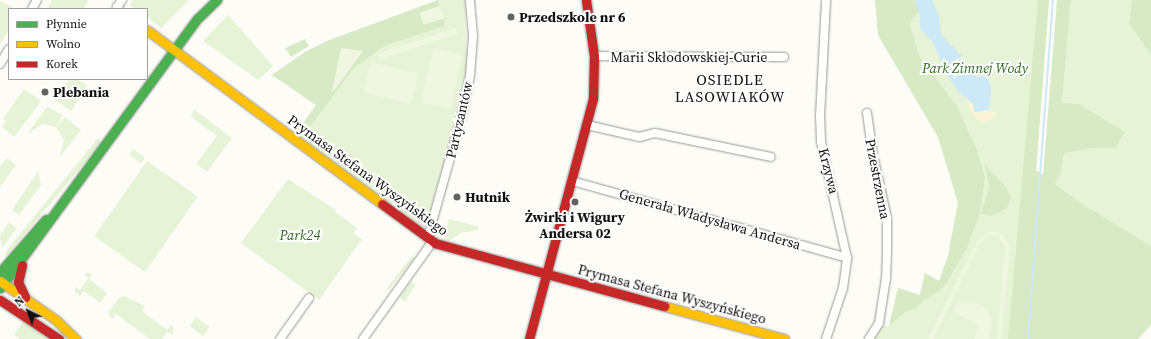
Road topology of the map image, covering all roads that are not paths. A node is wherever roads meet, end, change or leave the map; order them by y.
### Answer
1 (217, 0) edge
2 (470, 0) edge
3 (586, 0) edge
4 (826, 0) edge
5 (148, 31) edge
6 (174, 50) junction
7 (8, 51) edge
8 (594, 56) junction
9 (784, 57) dead end
10 (0, 64) edge
11 (867, 113) dead end
12 (588, 125) junction
13 (772, 157) dead end
14 (572, 181) junction
15 (54, 212) junction
16 (430, 239) junction
17 (14, 254) junction
18 (25, 257) junction
19 (847, 258) junction
20 (0, 263) edge
21 (0, 272) edge
22 (547, 274) junction
23 (1, 284) edge
24 (309, 298) dead end
25 (27, 299) junction
26 (0, 300) edge
27 (14, 309) junction
28 (0, 310) edge
29 (59, 339) edge
30 (76, 339) edge
31 (280, 339) edge
32 (364, 339) edge
33 (529, 339) edge
34 (785, 339) edge
35 (826, 339) edge
36 (869, 339) edge

1 - 6 street
2 - 16 street, Partyzantów
3 - 8 street
4 - 19 street, Krzywa
5 - 6 street, Prymasa Stefana Wyszyńskiego
6 - 15 street
6 - 16 street, Prymasa Stefana Wyszyńskiego
7 - 10 street
8 - 9 street, Marii Skłodowskiej-Curie
8 - 12 street
11 - 36 street, Przestrzenna
12 - 13 street
12 - 14 street
14 - 19 street, Generała Władysława Andersa
14 - 22 street
15 - 17 street
15 - 18 street
16 - 22 street, Prymasa Stefana Wyszyńskiego
16 - 32 street, Partyzantów
17 - 20 street
17 - 21 street
18 - 23 street
18 - 25 street
19 - 35 street, Krzywa
22 - 33 street
22 - 34 street, Prymasa Stefana Wyszyńskiego
23 - 25 street
24 - 31 street
25 - 30 street
26 - 27 street
27 - 28 street
27 - 29 street

